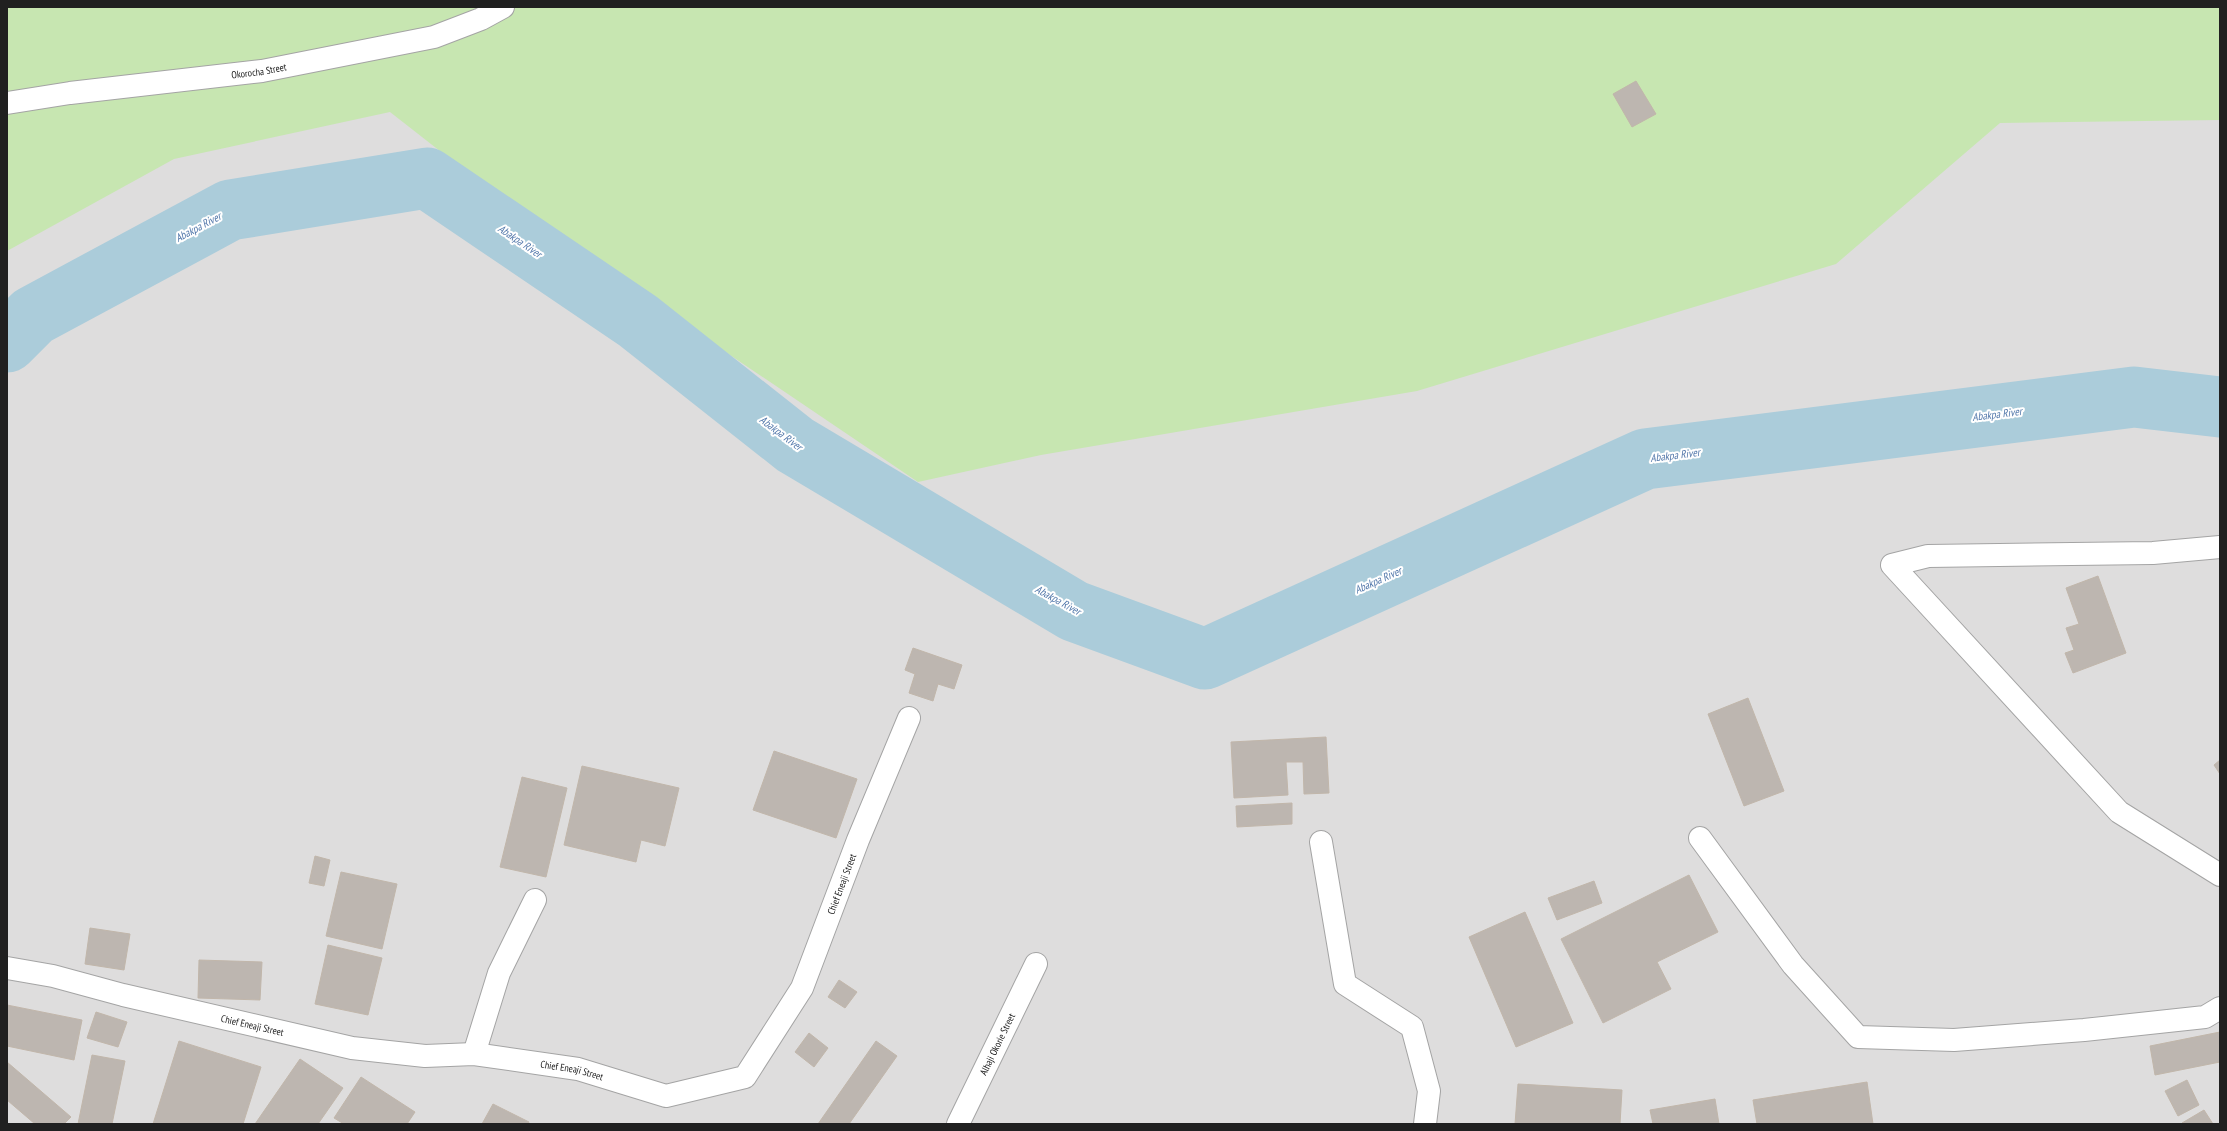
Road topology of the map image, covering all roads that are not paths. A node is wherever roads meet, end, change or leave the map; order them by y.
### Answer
1 (503, 7) edge
2 (7, 103) edge
3 (2220, 548) edge
4 (909, 718) dead end
5 (1700, 838) dead end
6 (1321, 842) dead end
7 (2220, 875) edge
8 (535, 900) dead end
9 (1036, 964) dead end
10 (7, 968) edge
11 (2220, 1008) edge
12 (474, 1054) junction
13 (958, 1124) edge
14 (1425, 1124) edge

1 - 2 street, Okorocha Street
3 - 7 street
4 - 12 street, Chief Eneaji Street
5 - 11 street
6 - 14 street
8 - 12 street
9 - 13 street, Alhaji Okorie Street
10 - 12 street, Chief Eneaji Street

